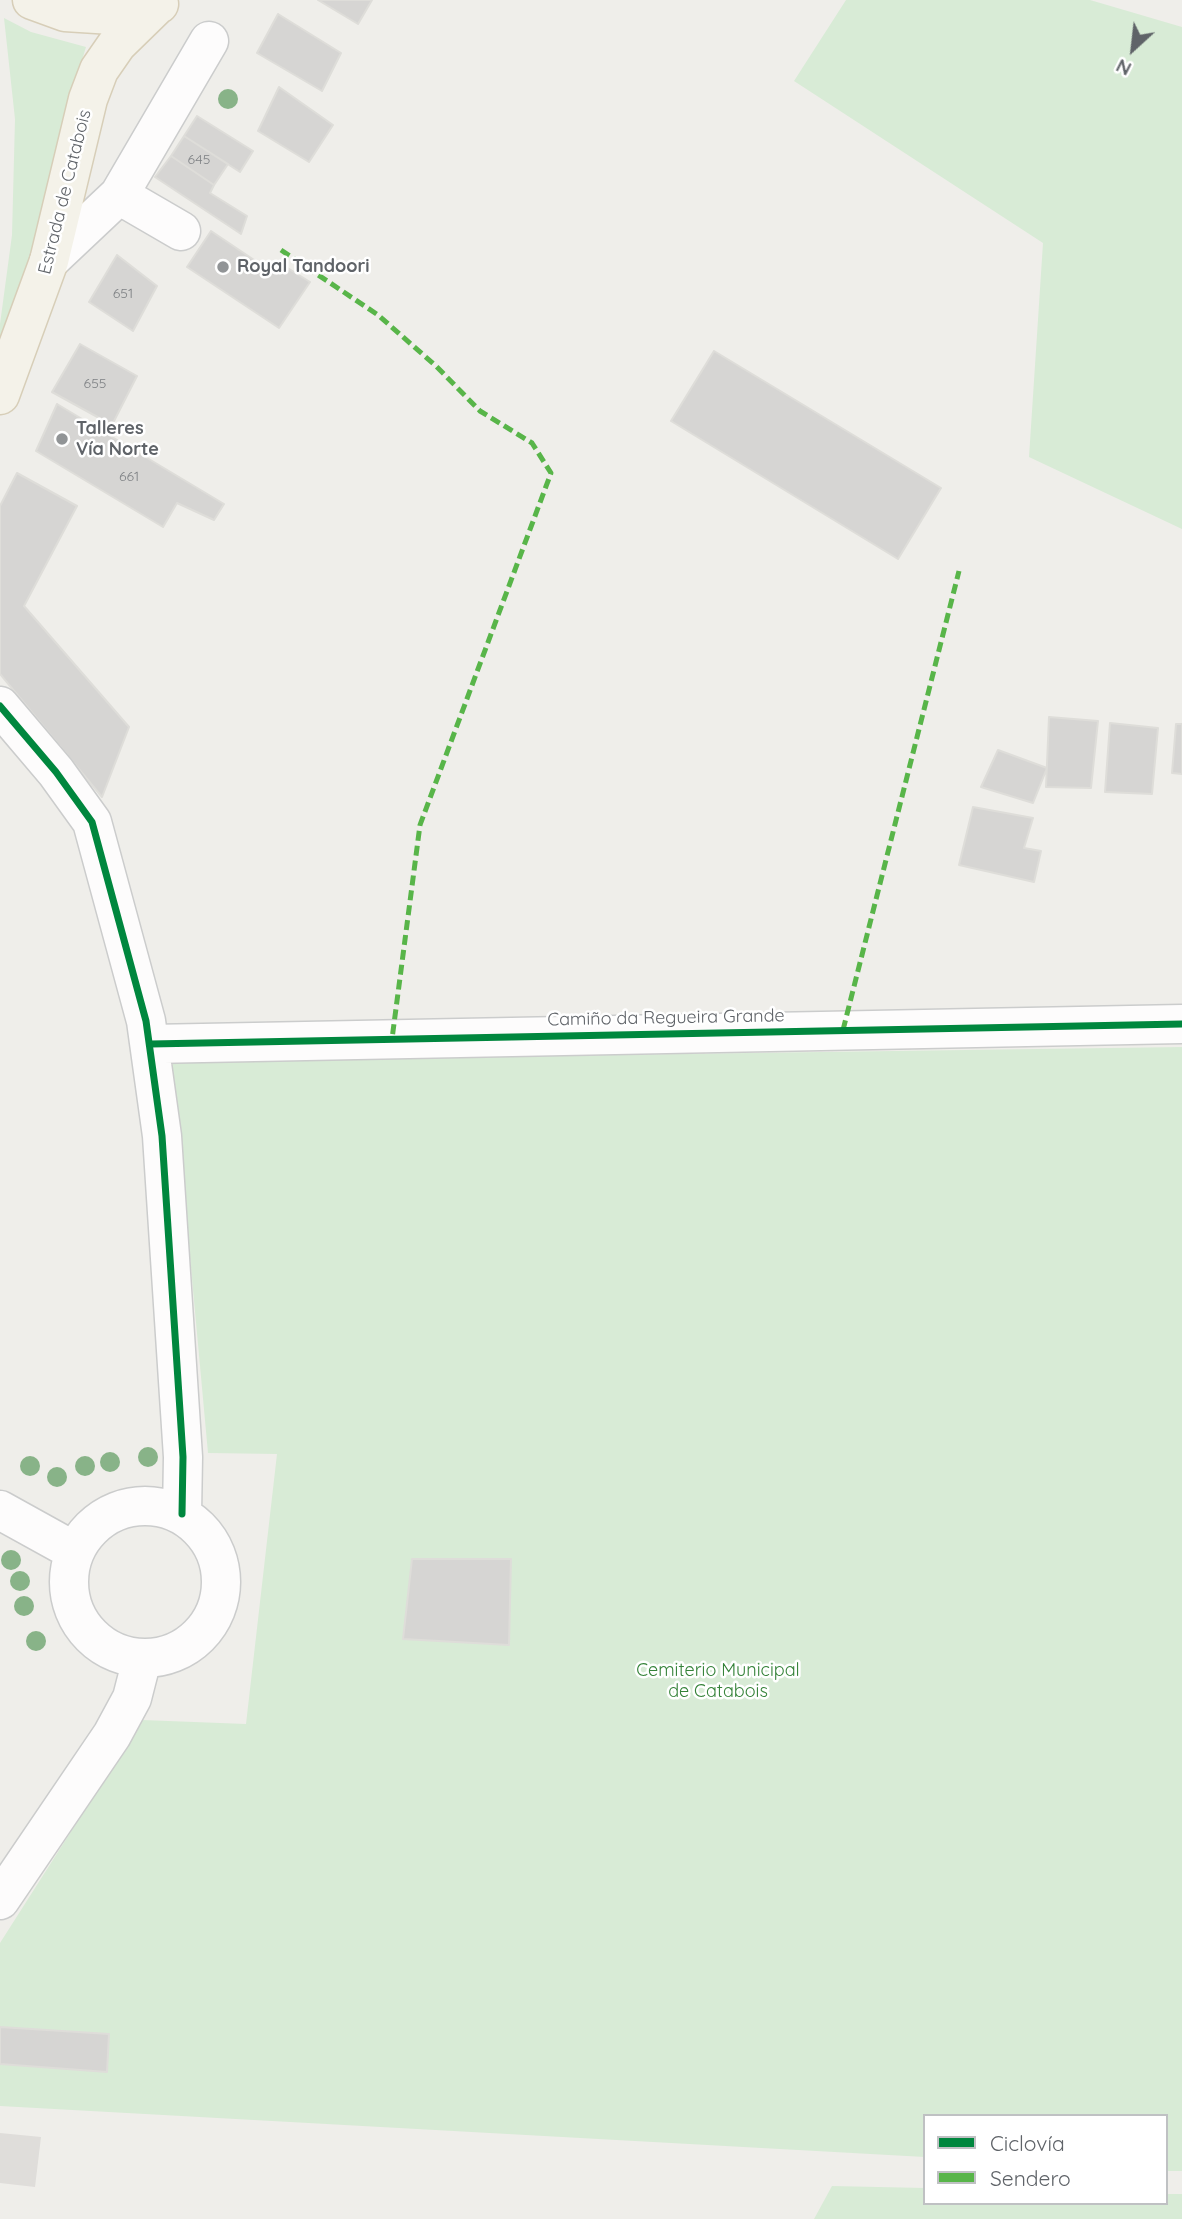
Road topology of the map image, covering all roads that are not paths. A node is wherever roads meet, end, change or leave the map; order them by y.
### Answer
1 (32, 0) edge
2 (162, 3) edge
3 (209, 41) dead end
4 (119, 195) junction
5 (181, 232) dead end
6 (50, 261) junction
7 (0, 395) edge
8 (0, 706) edge
9 (1182, 1024) edge
10 (151, 1044) junction
11 (0, 1510) edge
12 (182, 1514) junction
13 (74, 1551) junction
14 (142, 1659) junction
15 (0, 1900) edge

1 - 2 main road, Estrada de Catabois
2 - 6 main road, Estrada de Catabois
3 - 4 street
4 - 5 street
4 - 6 street
6 - 7 main road, Estrada de Catabois
8 - 10 street
9 - 10 street, Camiño da Regueira Grande
10 - 12 street
11 - 13 street
12 - 13 street
12 - 14 street
13 - 14 street
14 - 15 street

